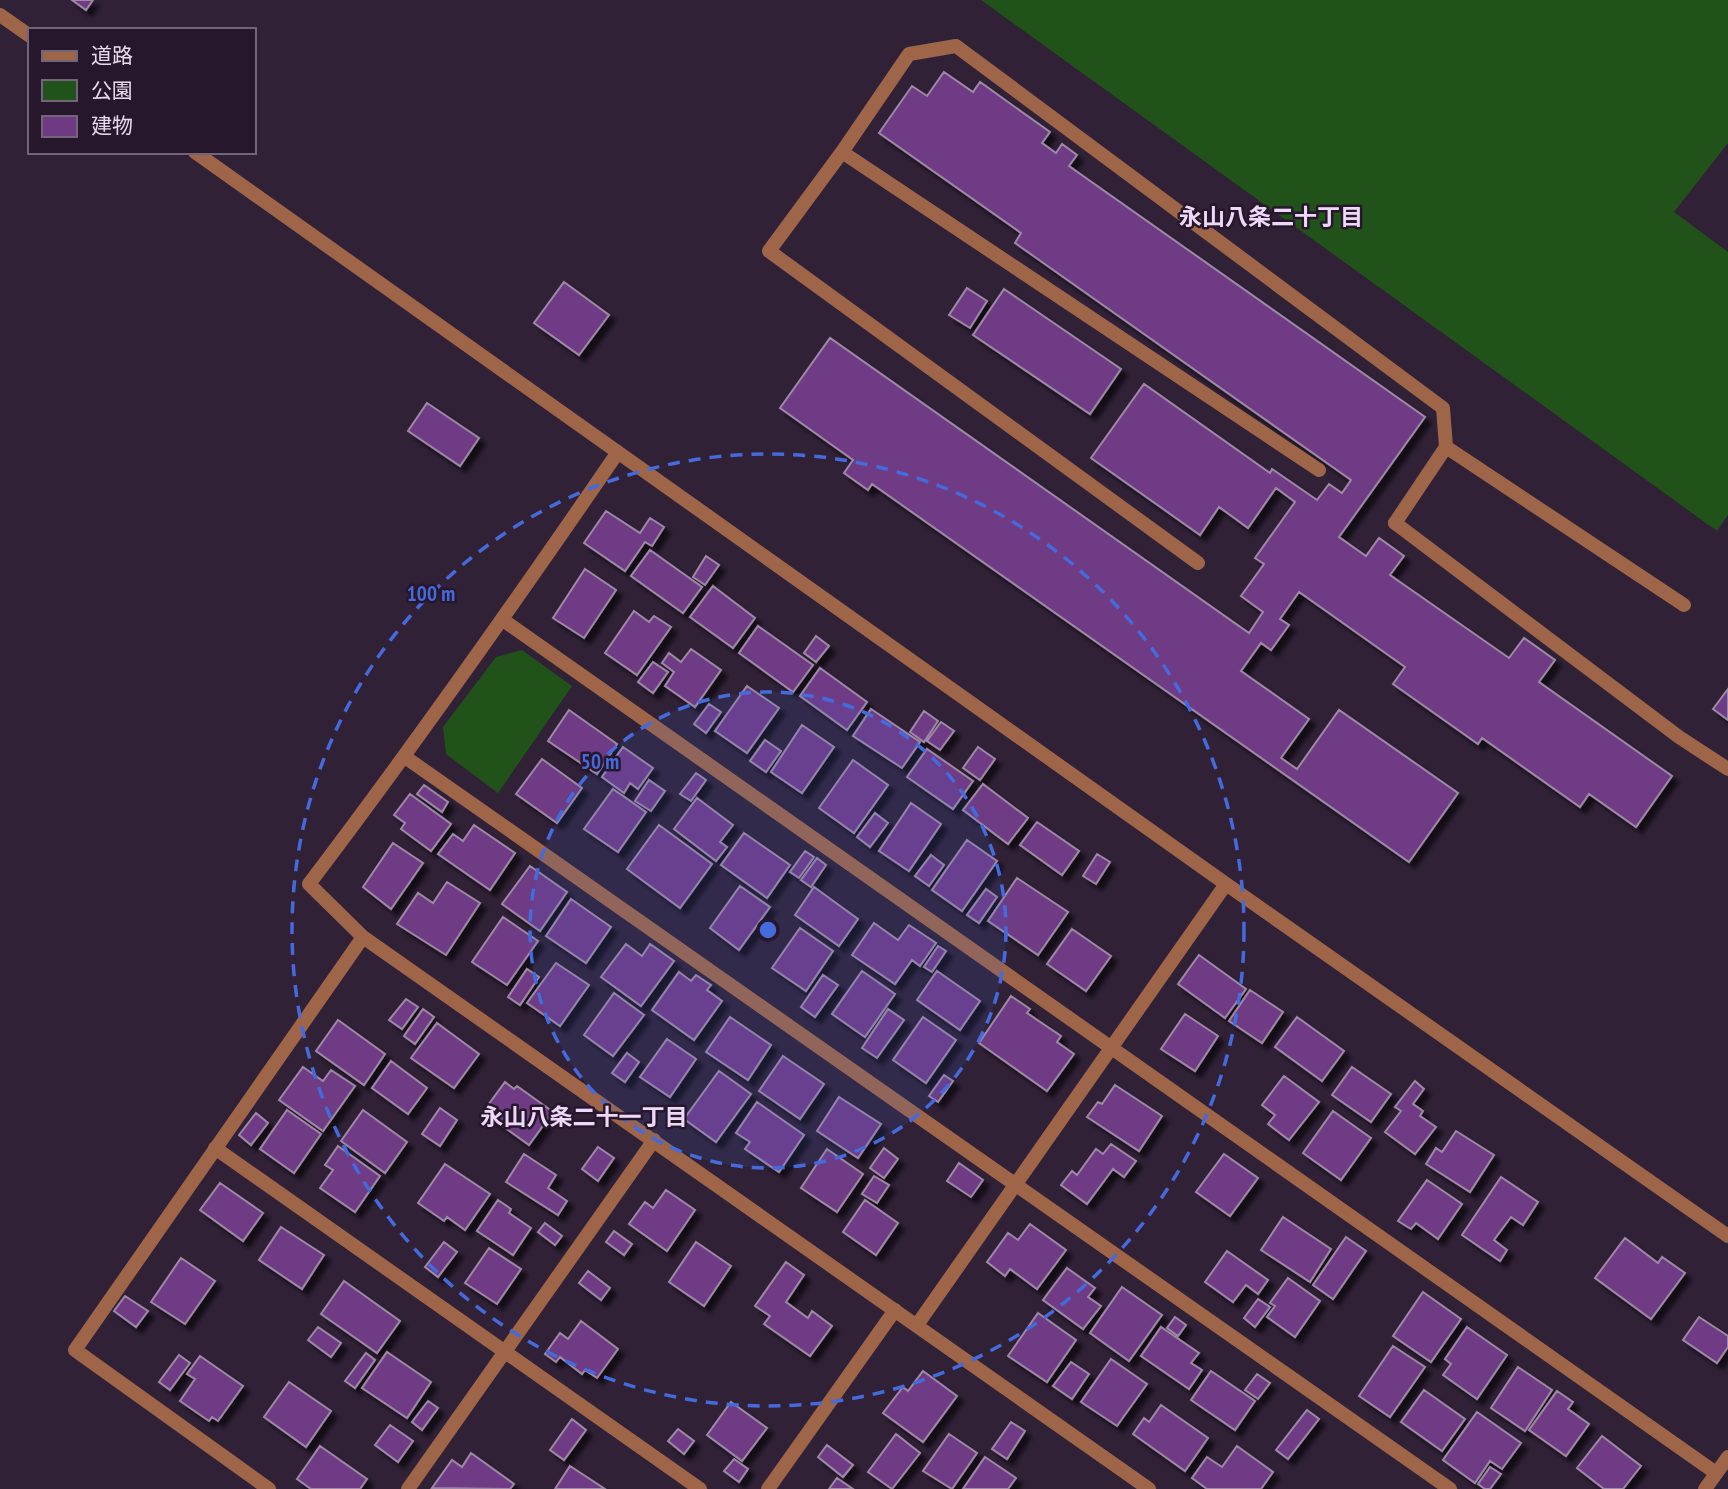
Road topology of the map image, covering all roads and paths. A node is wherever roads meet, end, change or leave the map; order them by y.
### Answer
1 (0, 15) edge
2 (28, 35) edge
3 (842, 152) junction
4 (198, 154) edge
5 (1446, 447) junction
6 (618, 452) junction
7 (1319, 470) dead end
8 (1198, 564) dead end
9 (1684, 605) dead end
10 (503, 620) junction
11 (405, 757) junction
12 (1728, 769) edge
13 (1226, 884) junction
14 (363, 937) junction
15 (1111, 1046) junction
16 (654, 1140) junction
17 (215, 1149) junction
18 (1016, 1184) junction
19 (1728, 1236) edge
20 (895, 1310) junction
21 (917, 1325) junction
22 (505, 1351) junction
23 (1728, 1457) edge
24 (1717, 1472) junction
25 (269, 1489) edge
26 (408, 1489) edge
27 (700, 1489) edge
28 (768, 1489) edge
29 (1149, 1489) edge
30 (1450, 1489) edge
31 (1705, 1489) edge

1 - 2 street
3 - 5 street
3 - 7 street
3 - 8 street
4 - 6 street
5 - 9 street
5 - 12 street
6 - 10 street
6 - 13 street
10 - 11 street
10 - 15 street
11 - 14 street
11 - 18 street
13 - 15 street
13 - 19 street
14 - 16 street
14 - 17 street
15 - 18 street
15 - 24 street
16 - 20 street
16 - 22 street
17 - 22 street
17 - 25 street
18 - 21 street
18 - 30 street
20 - 21 street
20 - 28 street
21 - 29 street
22 - 26 street
22 - 27 street
23 - 24 street
24 - 31 street

